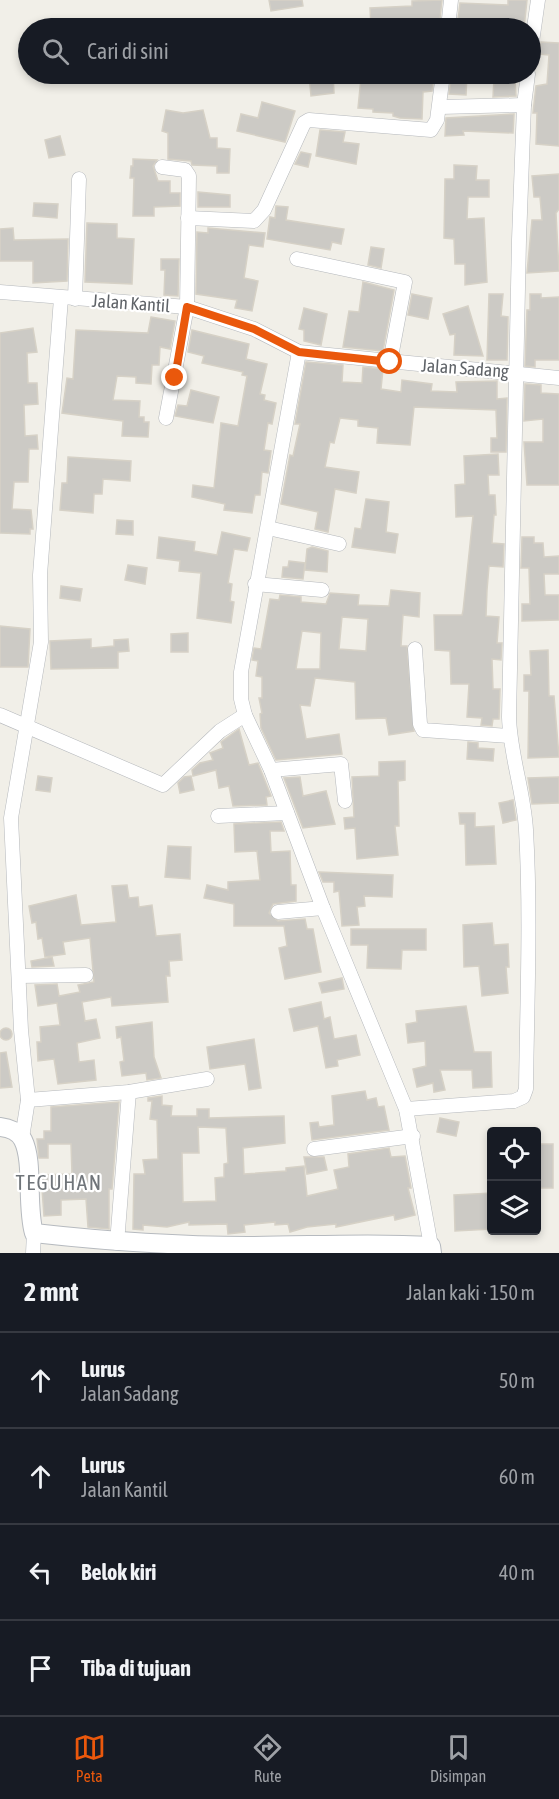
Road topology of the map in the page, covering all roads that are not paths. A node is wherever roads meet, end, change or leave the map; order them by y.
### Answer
1 (451, 0) edge
2 (538, 0) edge
3 (449, 18) edge
4 (536, 18) edge
5 (442, 84) edge
6 (527, 84) edge
7 (524, 105) junction
8 (440, 107) junction
9 (162, 166) dead end
10 (80, 179) dead end
11 (188, 218) junction
12 (297, 259) dead end
13 (0, 292) edge
14 (68, 298) junction
15 (187, 307) junction
16 (299, 352) junction
17 (390, 362) junction
18 (516, 372) junction
19 (559, 378) edge
20 (166, 418) dead end
21 (268, 528) junction
22 (339, 544) dead end
23 (255, 584) junction
24 (322, 590) dead end
25 (415, 649) dead end
26 (0, 715) edge
27 (245, 715) junction
28 (26, 726) junction
29 (509, 736) junction
30 (271, 770) junction
31 (345, 801) dead end
32 (287, 813) junction
33 (218, 816) dead end
34 (323, 908) junction
35 (278, 912) dead end
36 (86, 975) dead end
37 (19, 976) junction
38 (207, 1079) dead end
39 (129, 1092) junction
40 (28, 1100) junction
41 (406, 1109) junction
42 (0, 1127) edge
43 (413, 1136) junction
44 (22, 1138) junction
45 (314, 1149) dead end
46 (34, 1233) junction
47 (117, 1243) junction
48 (432, 1249) edge
49 (246, 1250) edge
50 (33, 1253) edge

1 - 3 street
2 - 4 street
5 - 8 street
6 - 7 street
7 - 8 street
7 - 18 street
8 - 11 street
9 - 11 street
10 - 14 street
11 - 15 street
12 - 17 street
13 - 14 street, Jalan Kantil
14 - 15 street, Jalan Kantil
14 - 28 street
15 - 16 street, Jalan Kantil
15 - 20 street
16 - 17 street, Jalan Sadang
16 - 21 street
17 - 18 street, Jalan Sadang
18 - 19 street, Jalan Sadang
18 - 29 street
21 - 22 street
21 - 23 street
23 - 24 street
23 - 27 street
25 - 29 street
26 - 28 street
27 - 28 street
27 - 30 street
28 - 37 street
29 - 41 street
30 - 31 street
30 - 32 street
32 - 33 street
32 - 34 street
34 - 35 street
34 - 41 street
36 - 37 street
37 - 40 street
38 - 39 street
39 - 40 street
39 - 47 street
40 - 44 street
41 - 43 street
42 - 44 street
43 - 45 street
43 - 48 street
44 - 46 street
46 - 47 street
46 - 50 street
47 - 49 street
48 - 49 street

